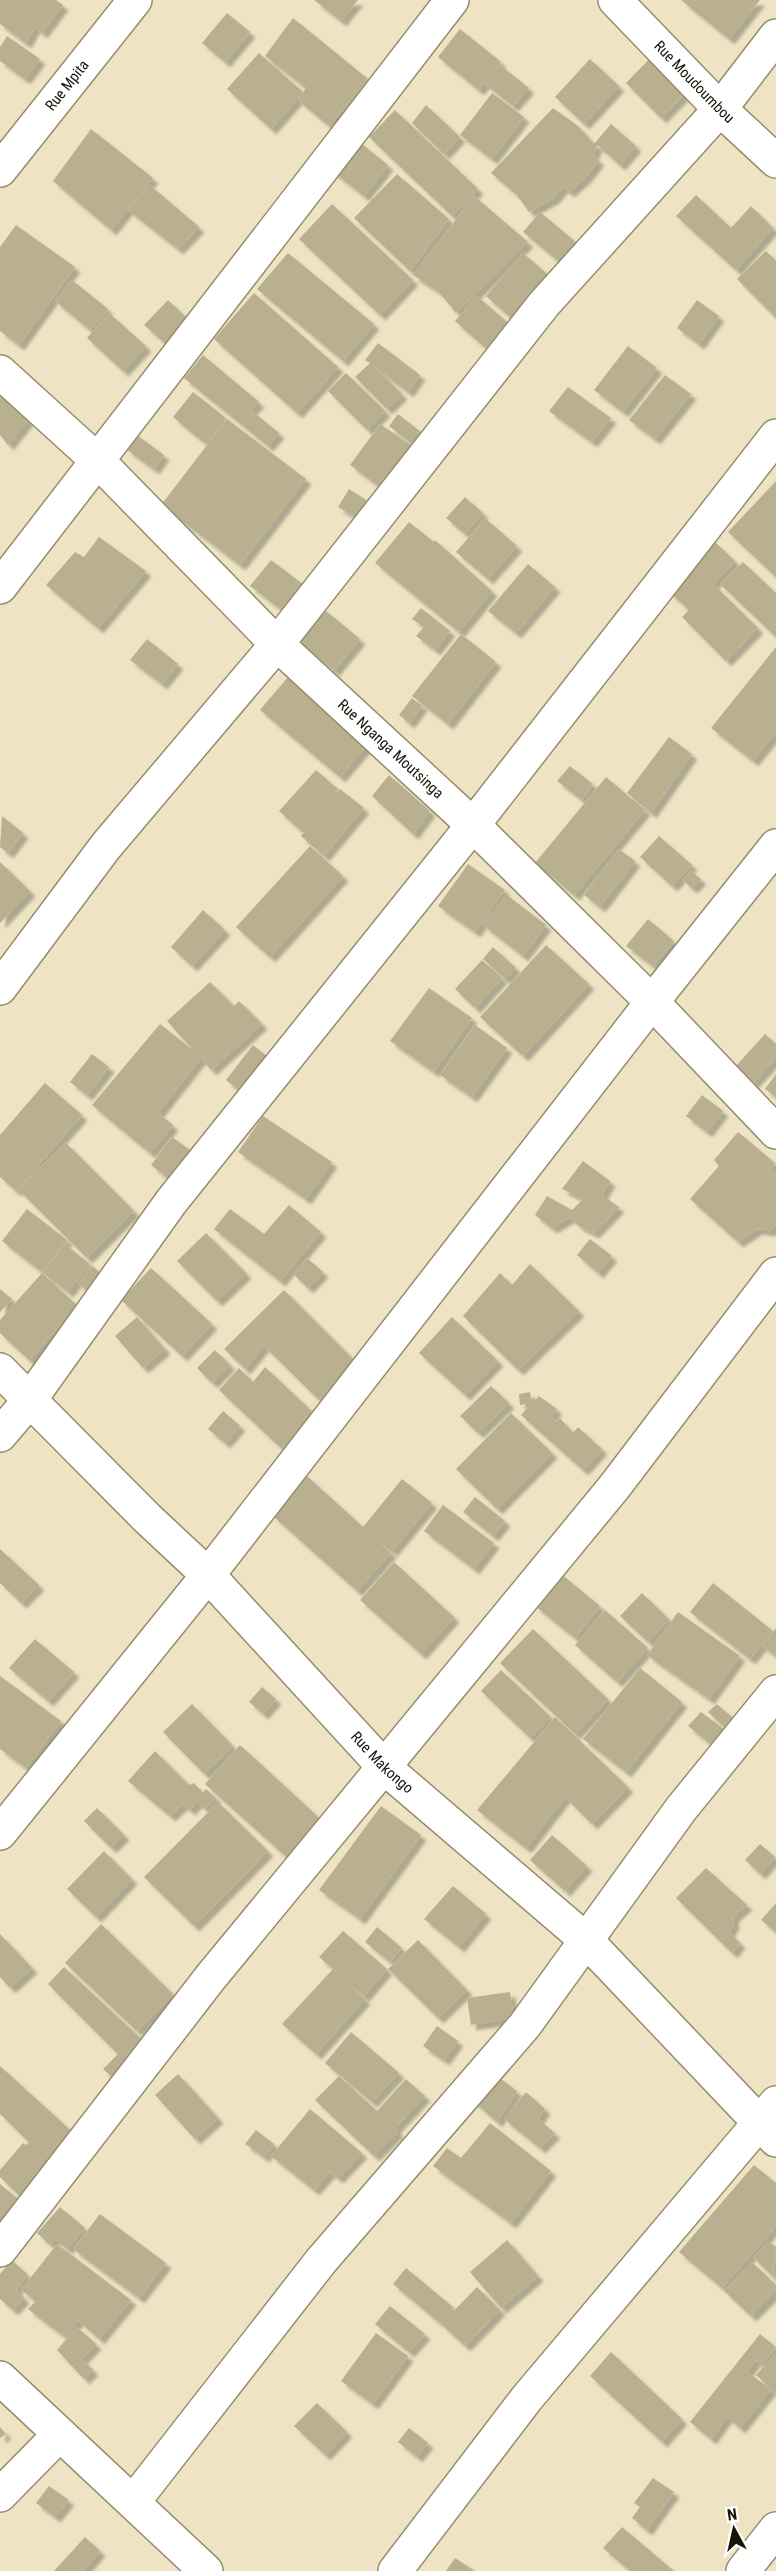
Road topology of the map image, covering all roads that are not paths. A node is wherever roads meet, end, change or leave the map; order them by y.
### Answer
1 (135, 0) edge
2 (452, 0) edge
3 (615, 0) edge
4 (776, 36) edge
5 (720, 109) junction
6 (776, 161) edge
7 (0, 170) edge
8 (0, 372) edge
9 (776, 436) edge
10 (98, 461) junction
11 (0, 587) edge
12 (277, 644) junction
13 (473, 825) junction
14 (776, 846) edge
15 (0, 988) edge
16 (651, 1002) junction
17 (776, 1132) edge
18 (776, 1274) edge
19 (0, 1370) edge
20 (28, 1401) junction
21 (0, 1435) edge
22 (208, 1575) junction
23 (776, 1692) edge
24 (385, 1768) junction
25 (0, 1833) edge
26 (585, 1939) junction
27 (771, 2122) edge
28 (0, 2250) edge
29 (0, 2378) edge
30 (59, 2435) junction
31 (0, 2495) edge
32 (134, 2501) junction
33 (776, 2529) edge
34 (206, 2571) edge
35 (395, 2571) edge
36 (743, 2571) edge

1 - 7 street, Rue Mpita
2 - 10 street
3 - 5 street, Rue Moudoumbou
4 - 5 street
5 - 6 street, Rue Moudoumbou
5 - 12 street
8 - 10 street, Rue Nganga Moutsinga
9 - 13 street
10 - 11 street
10 - 12 street, Rue Nganga Moutsinga
12 - 13 street, Rue Nganga Moutsinga
12 - 15 street
13 - 16 street, Rue Nganga Moutsinga
13 - 20 street
14 - 16 street
16 - 17 street, Rue Nganga Moutsinga
16 - 22 street
18 - 24 street
19 - 20 street, Rue Makongo
20 - 21 street
20 - 22 street, Rue Makongo
22 - 24 street, Rue Makongo
22 - 25 street
23 - 26 street
24 - 26 street, Rue Makongo
24 - 28 street
26 - 27 street, Rue Makongo
26 - 32 street
27 - 35 street
29 - 30 street
30 - 31 street
30 - 32 street
32 - 34 street
33 - 36 street

